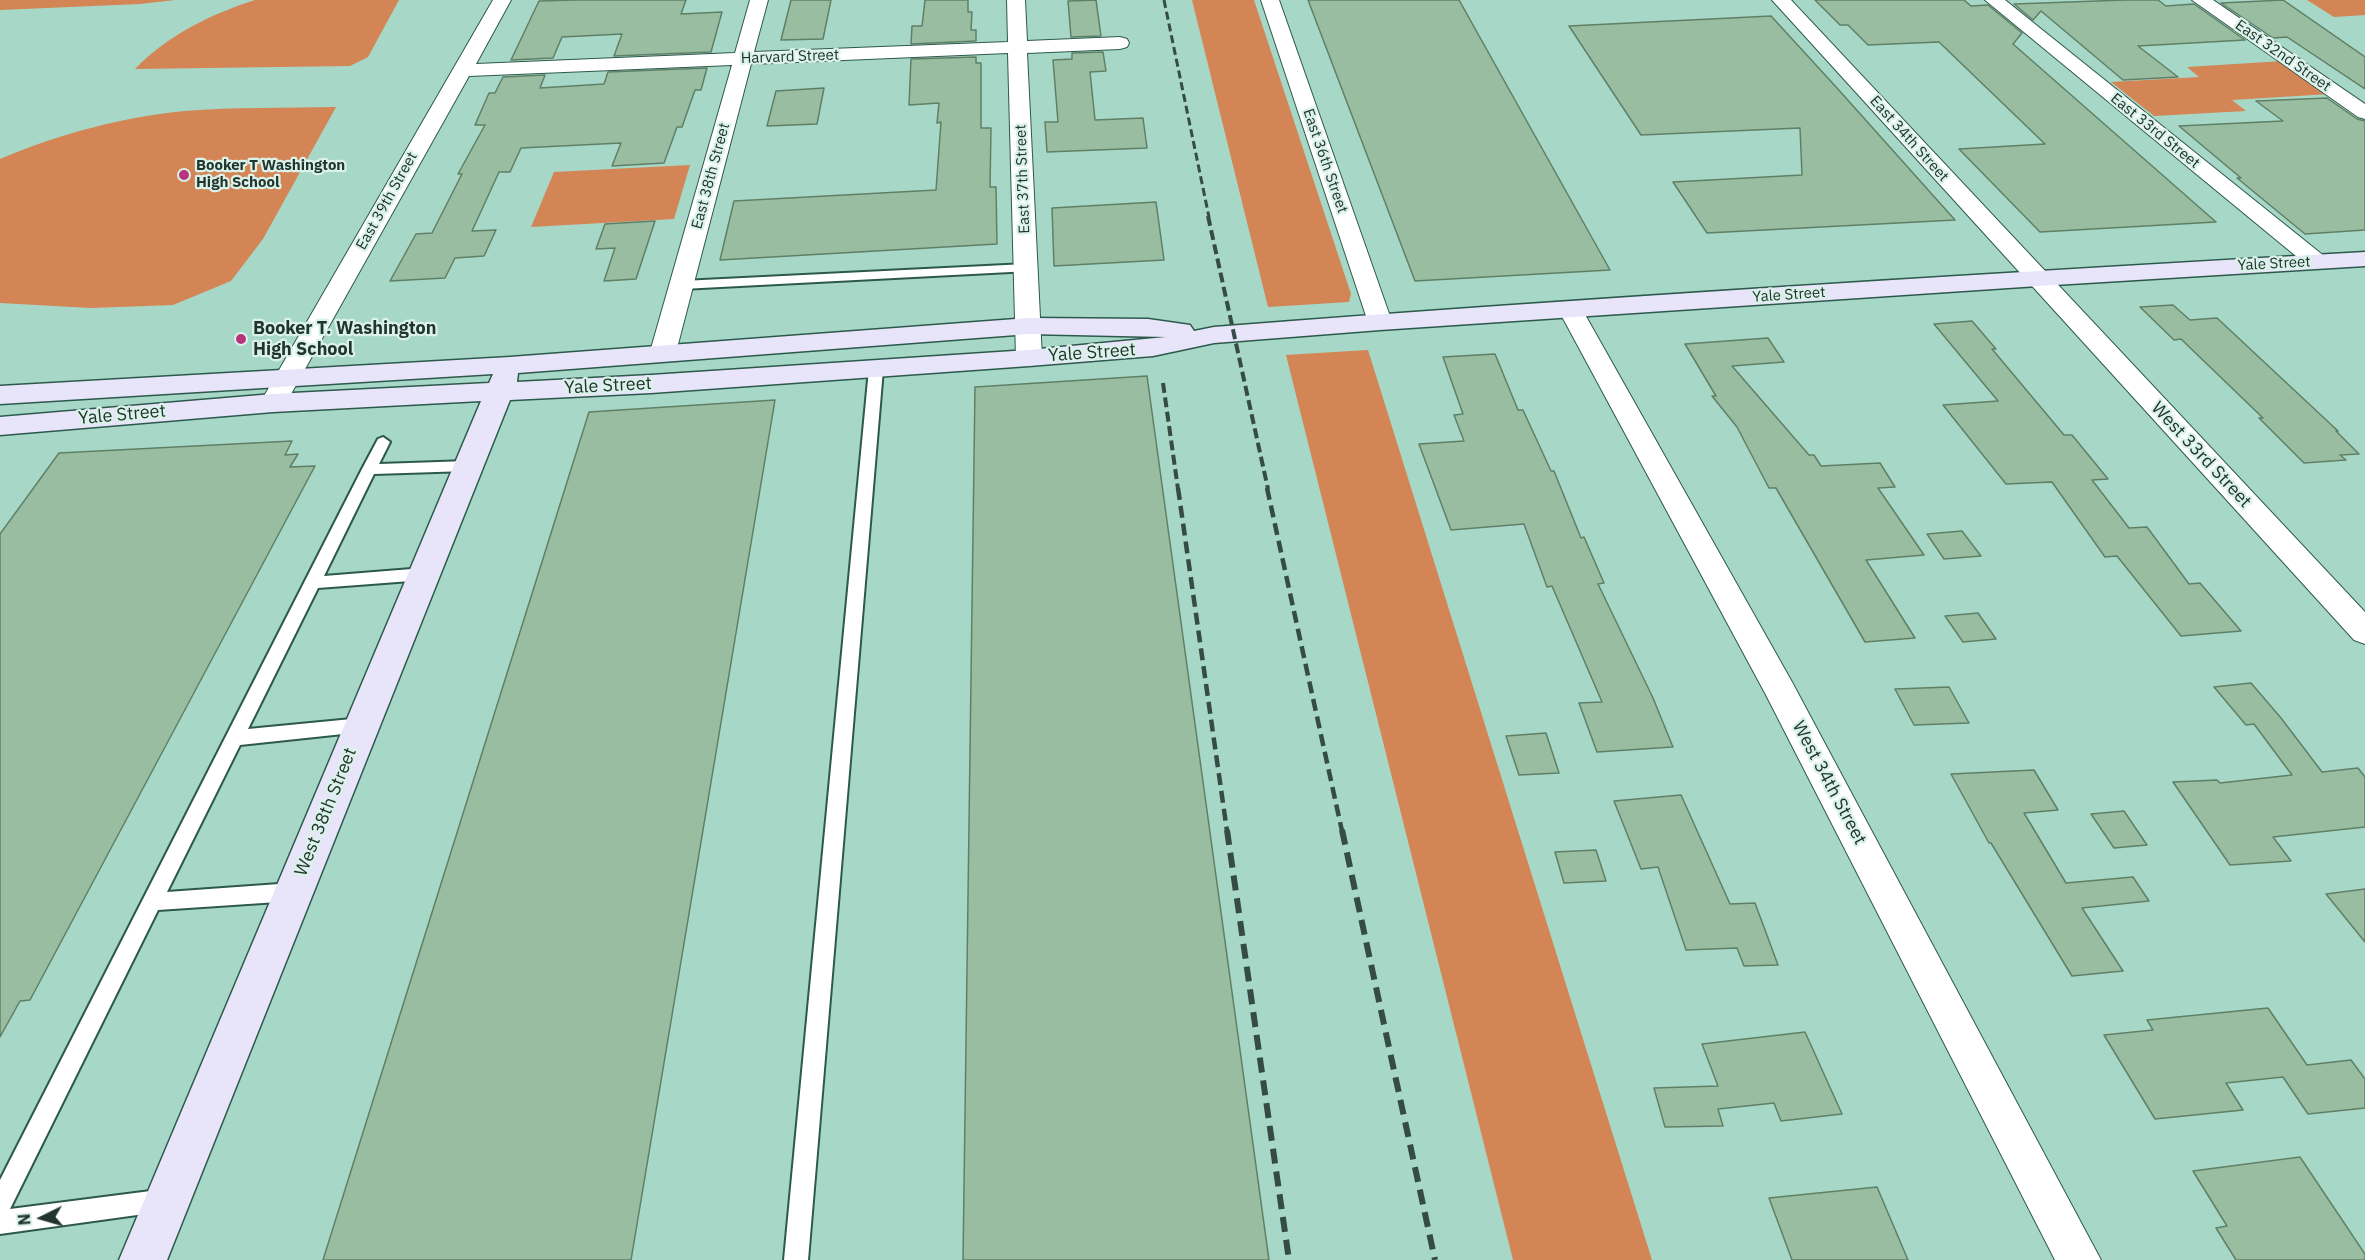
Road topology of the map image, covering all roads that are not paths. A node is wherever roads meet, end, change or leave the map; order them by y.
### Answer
1 (502, 0) edge
2 (759, 0) edge
3 (1016, 0) edge
4 (1270, 0) edge
5 (1781, 0) edge
6 (1994, 0) edge
7 (2201, 0) edge
8 (1119, 43) dead end
9 (1019, 47) junction
10 (743, 59) junction
11 (461, 70) junction
12 (2365, 112) edge
13 (2365, 259) edge
14 (2316, 261) junction
15 (1026, 268) junction
16 (2038, 278) junction
17 (682, 285) junction
18 (1571, 311) junction
19 (1380, 322) junction
20 (1029, 326) junction
21 (1214, 335) junction
22 (881, 337) junction
23 (663, 352) junction
24 (1029, 358) junction
25 (876, 369) junction
26 (287, 378) junction
27 (504, 378) junction
28 (0, 394) edge
29 (273, 403) junction
30 (2, 427) edge
31 (383, 442) dead end
32 (468, 466) junction
33 (369, 469) junction
34 (424, 574) junction
35 (312, 583) junction
36 (2365, 632) edge
37 (362, 725) junction
38 (234, 738) junction
39 (293, 892) junction
40 (152, 902) junction
41 (168, 1199) junction
42 (0, 1204) edge
43 (0, 1222) edge
44 (143, 1260) edge
45 (796, 1260) edge
46 (2079, 1260) edge

1 - 11 street, East 39th Street
2 - 10 street, East 38th Street
3 - 9 street, East 37th Street
4 - 19 street, East 36th Street
5 - 16 street, East 34th Street
6 - 14 street, East 33rd Street
7 - 12 street, East 32nd Street
8 - 9 street, Harvard Street
9 - 10 street, Harvard Street
9 - 15 street, East 37th Street
10 - 11 street, Harvard Street
10 - 17 street, East 38th Street
11 - 26 street, East 39th Street
13 - 14 main road, Yale Street
14 - 16 main road, Yale Street
15 - 17 lane
15 - 20 street, East 37th Street
16 - 18 main road, Yale Street
16 - 36 street, West 33rd Street
17 - 23 street, East 38th Street
18 - 19 main road, Yale Street
18 - 46 street, West 34th Street
19 - 21 main road, Yale Street
20 - 21 main road, Yale Street
20 - 22 main road, Yale Street
20 - 24 street, East 37th Street
21 - 24 main road, Yale Street
22 - 23 main road, Yale Street
22 - 25 main road
23 - 27 main road, Yale Street
24 - 25 main road, Yale Street
25 - 27 main road, Yale Street
25 - 45 lane
26 - 27 main road, Yale Street
26 - 28 main road, Yale Street
26 - 29 street, East 39th Street
27 - 29 main road, Yale Street
27 - 32 main road, West 38th Street
29 - 30 main road, Yale Street
31 - 33 lane
32 - 33 lane
32 - 34 main road, West 38th Street
33 - 35 lane
34 - 35 lane
34 - 37 main road, West 38th Street
35 - 38 lane
37 - 38 lane
37 - 39 main road, West 38th Street
38 - 40 lane
39 - 40 lane
39 - 41 main road, West 38th Street
40 - 42 lane
41 - 43 lane
41 - 44 main road, West 38th Street

